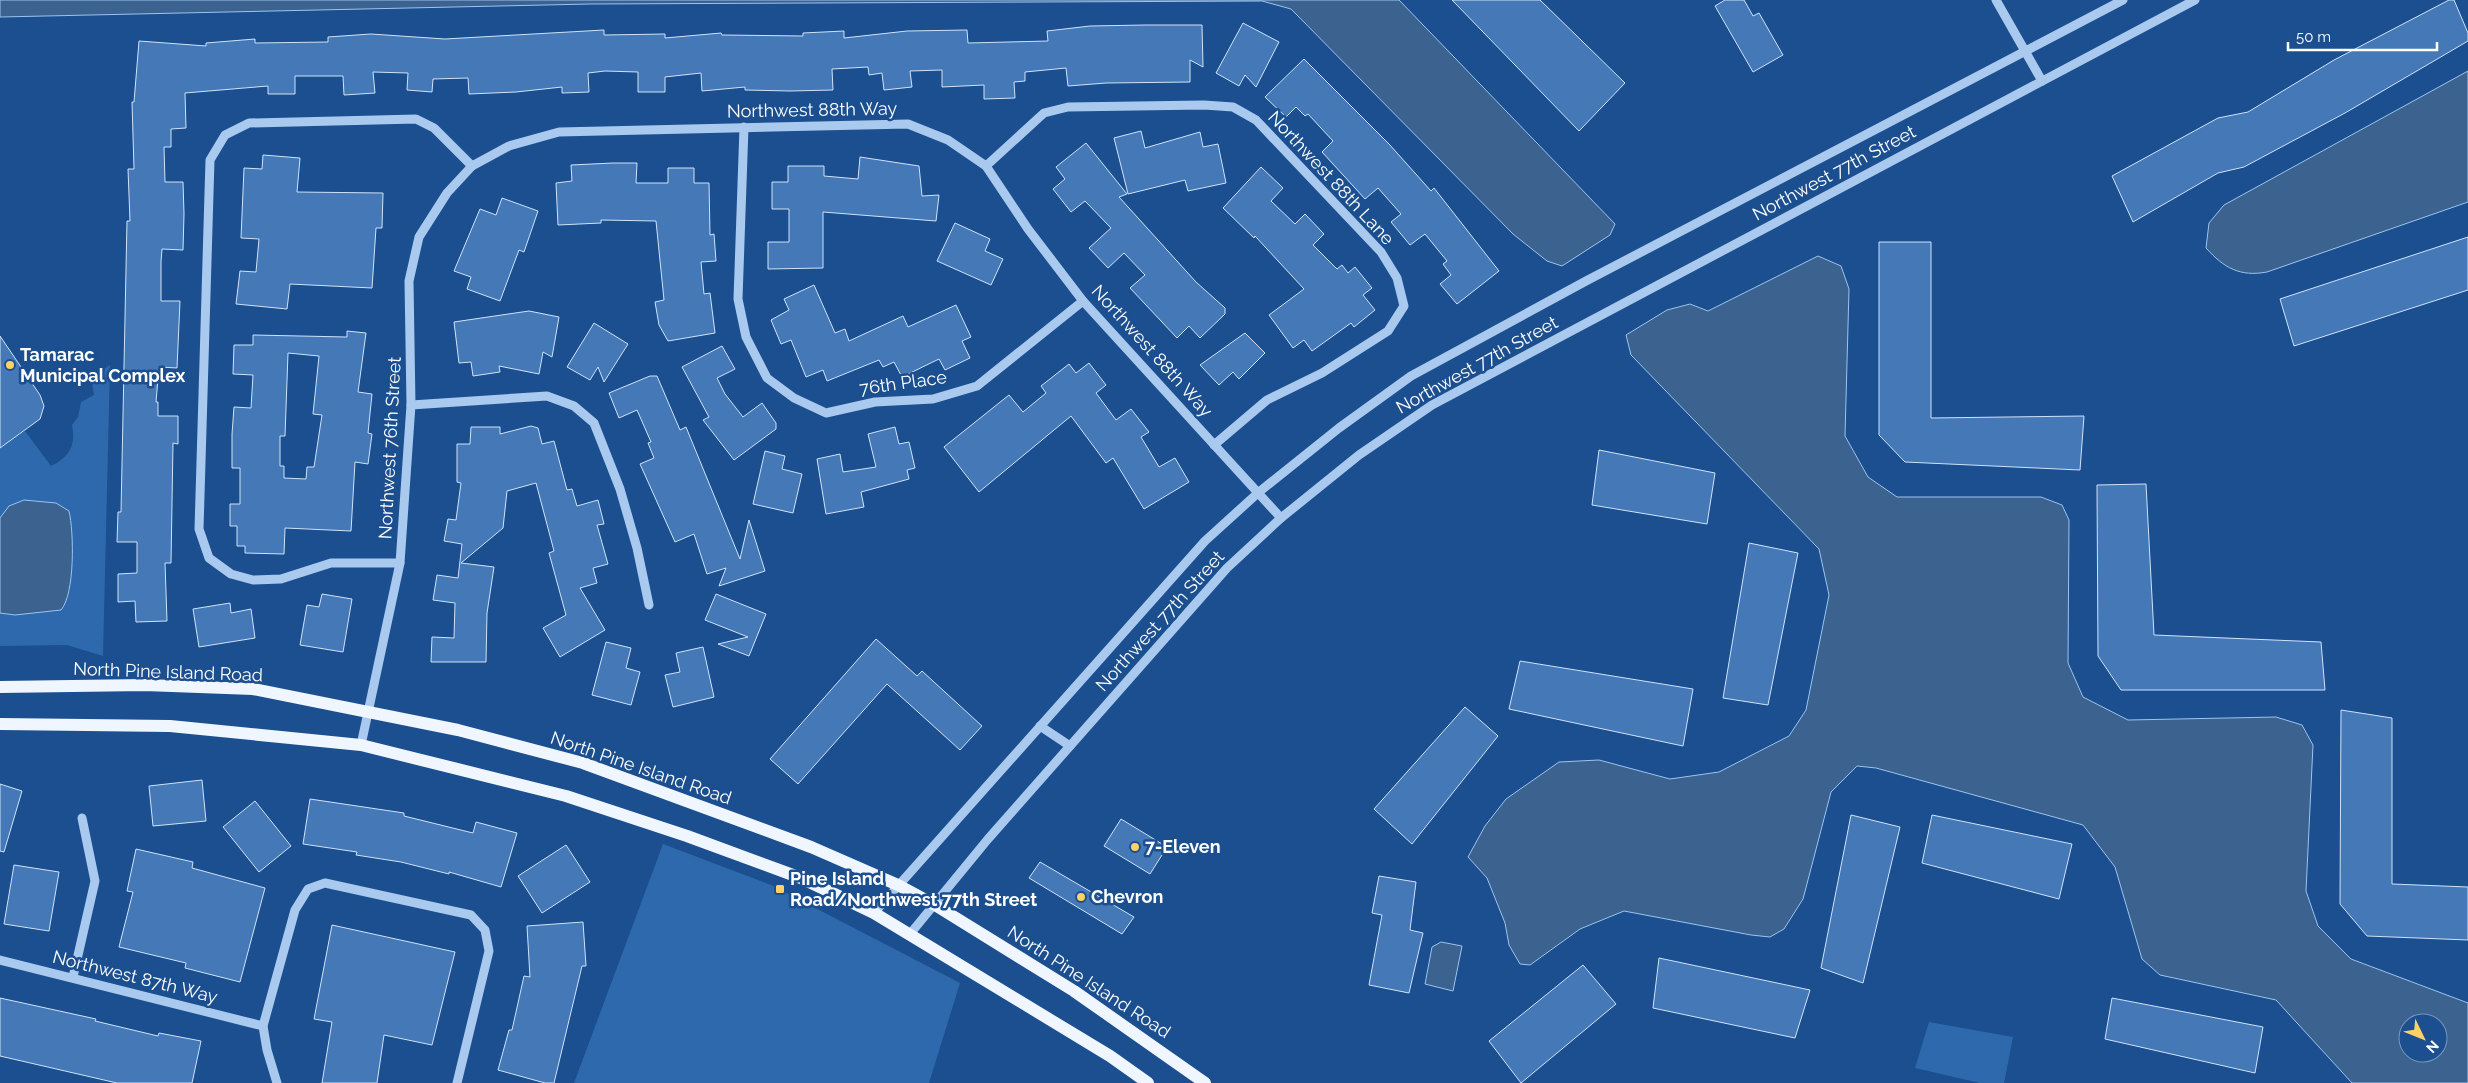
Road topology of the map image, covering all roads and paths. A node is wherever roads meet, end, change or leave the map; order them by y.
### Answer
1 (1996, 0) edge
2 (2123, 0) edge
3 (2195, 0) edge
4 (2025, 52) junction
5 (2042, 81) junction
6 (744, 127) junction
7 (472, 166) junction
8 (986, 166) junction
9 (1083, 300) junction
10 (411, 405) junction
11 (1214, 444) junction
12 (1258, 492) junction
13 (1281, 518) junction
14 (400, 563) junction
15 (649, 605) dead end
16 (0, 687) edge
17 (368, 714) junction
18 (0, 724) edge
19 (1040, 726) junction
20 (361, 745) junction
21 (1070, 746) junction
22 (82, 818) dead end
23 (898, 885) junction
24 (935, 905) junction
25 (874, 913) junction
26 (910, 934) junction
27 (0, 960) edge
28 (74, 977) junction
29 (263, 1026) junction
30 (277, 1083) edge
31 (457, 1083) edge
32 (1148, 1083) edge
33 (1205, 1083) edge

1 - 4 street
2 - 4 street, Northwest 77th Street
3 - 5 street, Northwest 77th Street
4 - 5 street
4 - 12 street, Northwest 77th Street
5 - 13 street, Northwest 77th Street
6 - 7 street, Northwest 88th Way
6 - 8 street, Northwest 88th Way
6 - 9 street, 76th Place
7 - 10 street, Northwest 76th Street
7 - 14 street
8 - 9 street, Northwest 88th Way
8 - 11 street, Northwest 88th Lane
9 - 11 street, Northwest 88th Way
10 - 14 street, Northwest 76th Street
10 - 15 street
11 - 12 street, Northwest 88th Way
12 - 13 street, Northwest 88th Way
12 - 19 street, Northwest 77th Street
13 - 21 street, Northwest 77th Street
14 - 17 street, Northwest 76th Street
16 - 17 main road, North Pine Island Road
17 - 20 street, Northwest 76th Street
17 - 23 main road, North Pine Island Road
18 - 20 main road
19 - 21 street
19 - 23 street, Northwest 77th Street
20 - 25 main road
21 - 24 street, Northwest 77th Street
22 - 28 street
23 - 24 main road, North Pine Island Road
23 - 25 street, Northwest 77th Street
24 - 26 street, Northwest 77th Street
24 - 33 main road, North Pine Island Road
25 - 26 main road
26 - 32 main road
27 - 28 street, Northwest 87th Way
28 - 29 street, Northwest 87th Way
29 - 30 street
29 - 31 street

